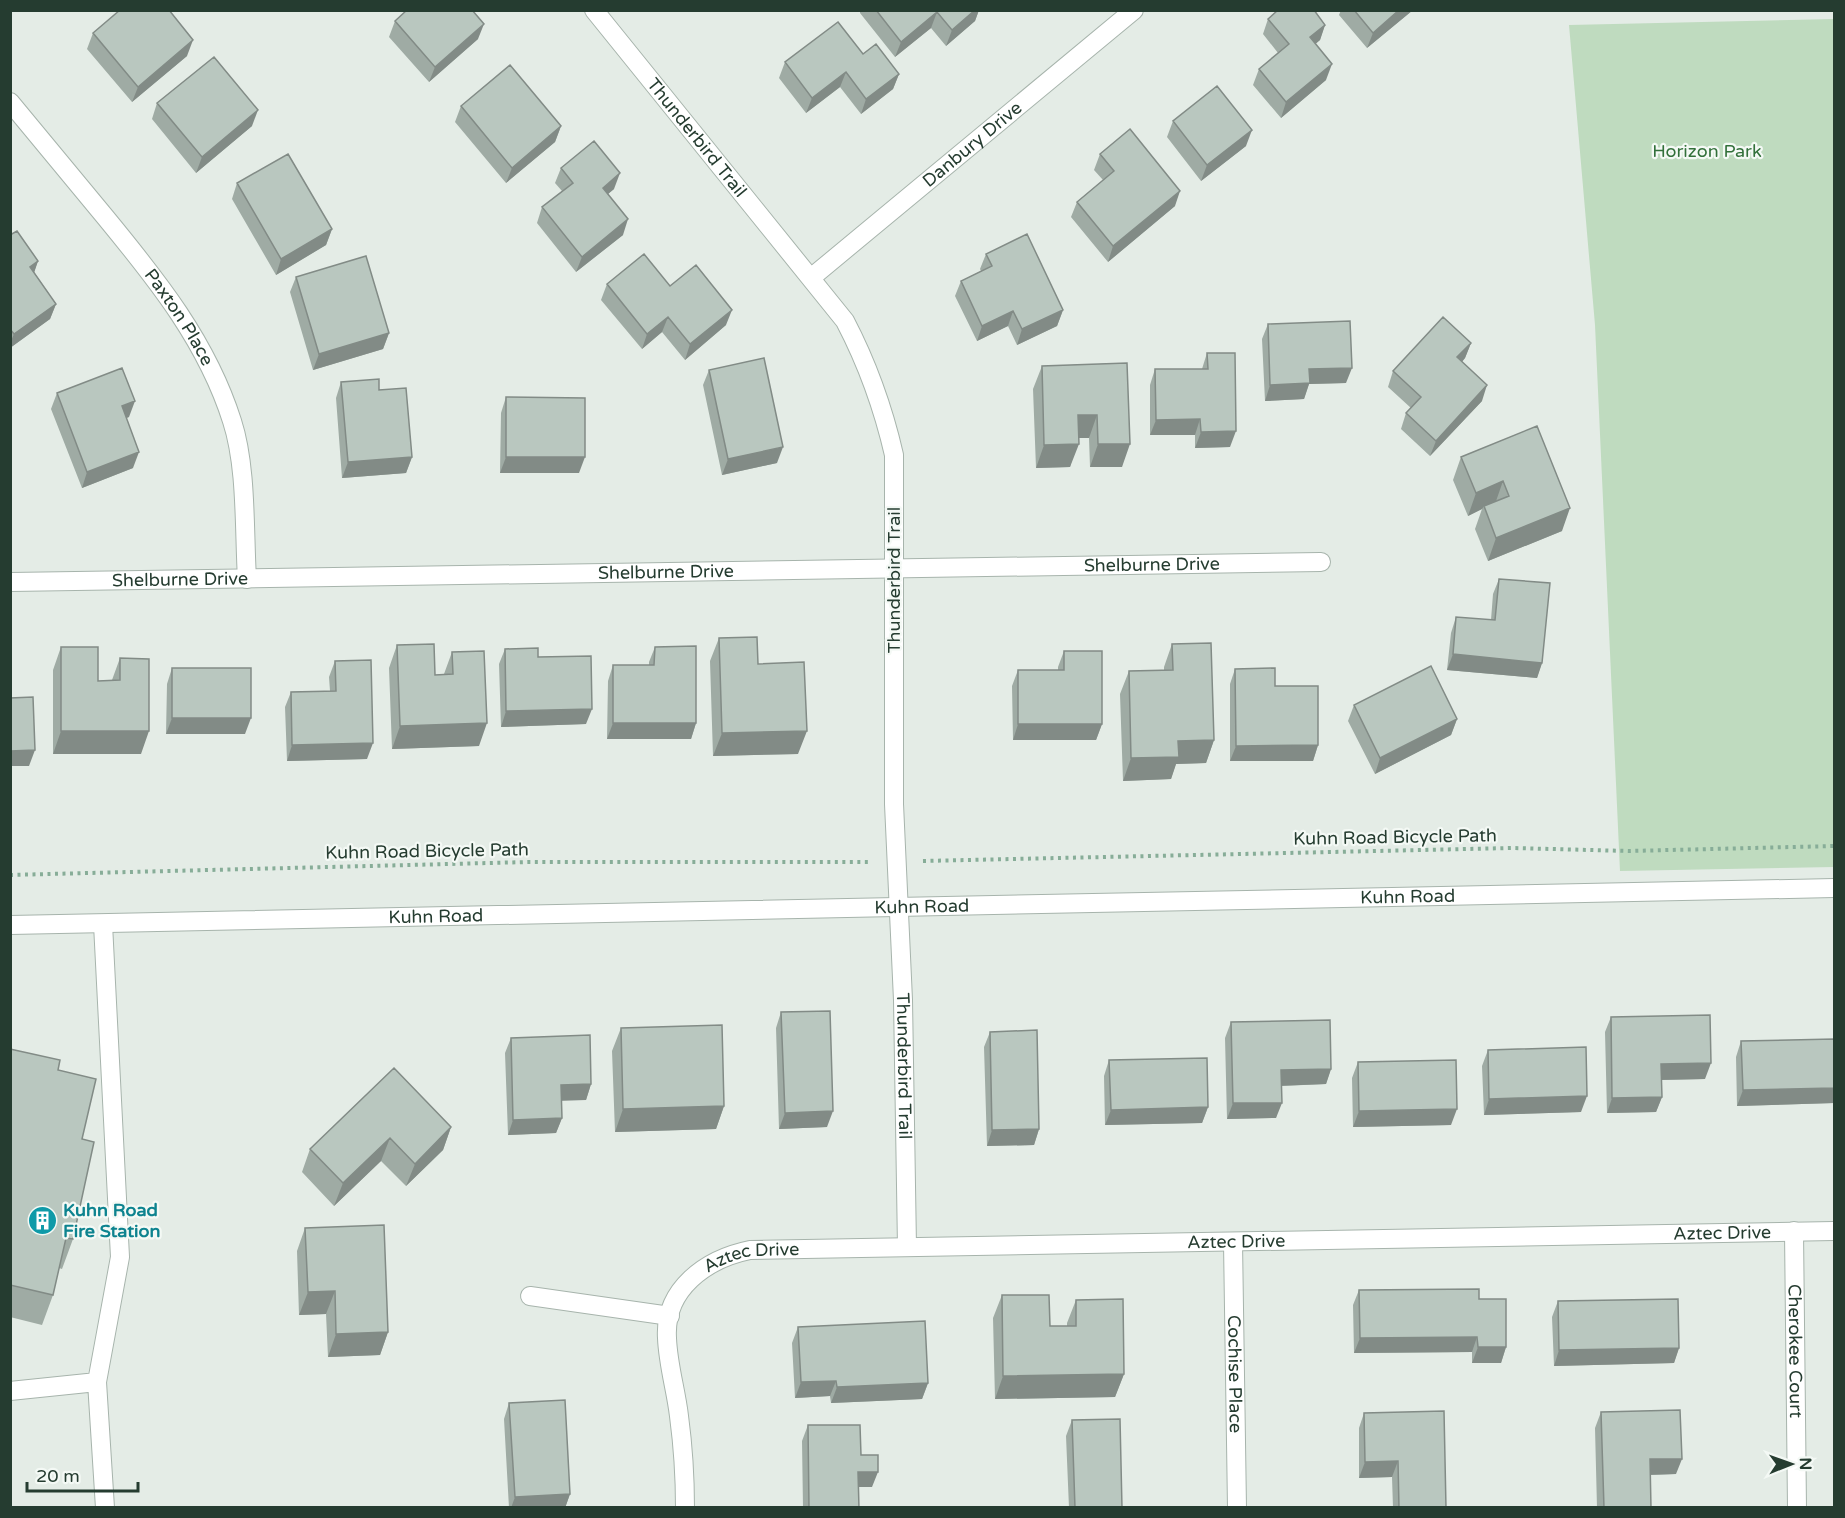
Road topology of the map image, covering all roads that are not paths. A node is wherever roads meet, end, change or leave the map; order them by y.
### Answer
1 (594, 10) edge
2 (1134, 10) edge
3 (10, 102) edge
4 (812, 277) junction
5 (1321, 562) dead end
6 (893, 566) junction
7 (247, 579) junction
8 (10, 582) edge
9 (1834, 888) edge
10 (898, 907) junction
11 (103, 924) junction
12 (10, 925) edge
13 (1794, 1231) junction
14 (1834, 1231) edge
15 (1233, 1242) junction
16 (907, 1247) junction
17 (530, 1296) dead end
18 (670, 1316) junction
19 (97, 1382) junction
20 (10, 1391) edge
21 (105, 1508) edge
22 (685, 1508) edge
23 (1237, 1508) edge
24 (1797, 1508) edge

1 - 4 street, Thunderbird Trail
2 - 4 street, Danbury Drive
3 - 7 street, Paxton Place
4 - 6 street, Thunderbird Trail
5 - 6 street, Shelburne Drive
6 - 7 street, Shelburne Drive
6 - 10 street, Thunderbird Trail
7 - 8 street, Shelburne Drive
9 - 10 street, Kuhn Road
10 - 11 street, Kuhn Road
10 - 16 street, Thunderbird Trail
11 - 12 street, Kuhn Road
11 - 19 street
13 - 14 street, Aztec Drive
13 - 15 street, Aztec Drive
13 - 24 street, Cherokee Court
15 - 16 street, Aztec Drive
15 - 23 street, Cochise Place
16 - 18 street, Aztec Drive
17 - 18 street
18 - 22 street, Aztec Drive
19 - 20 street
19 - 21 street

